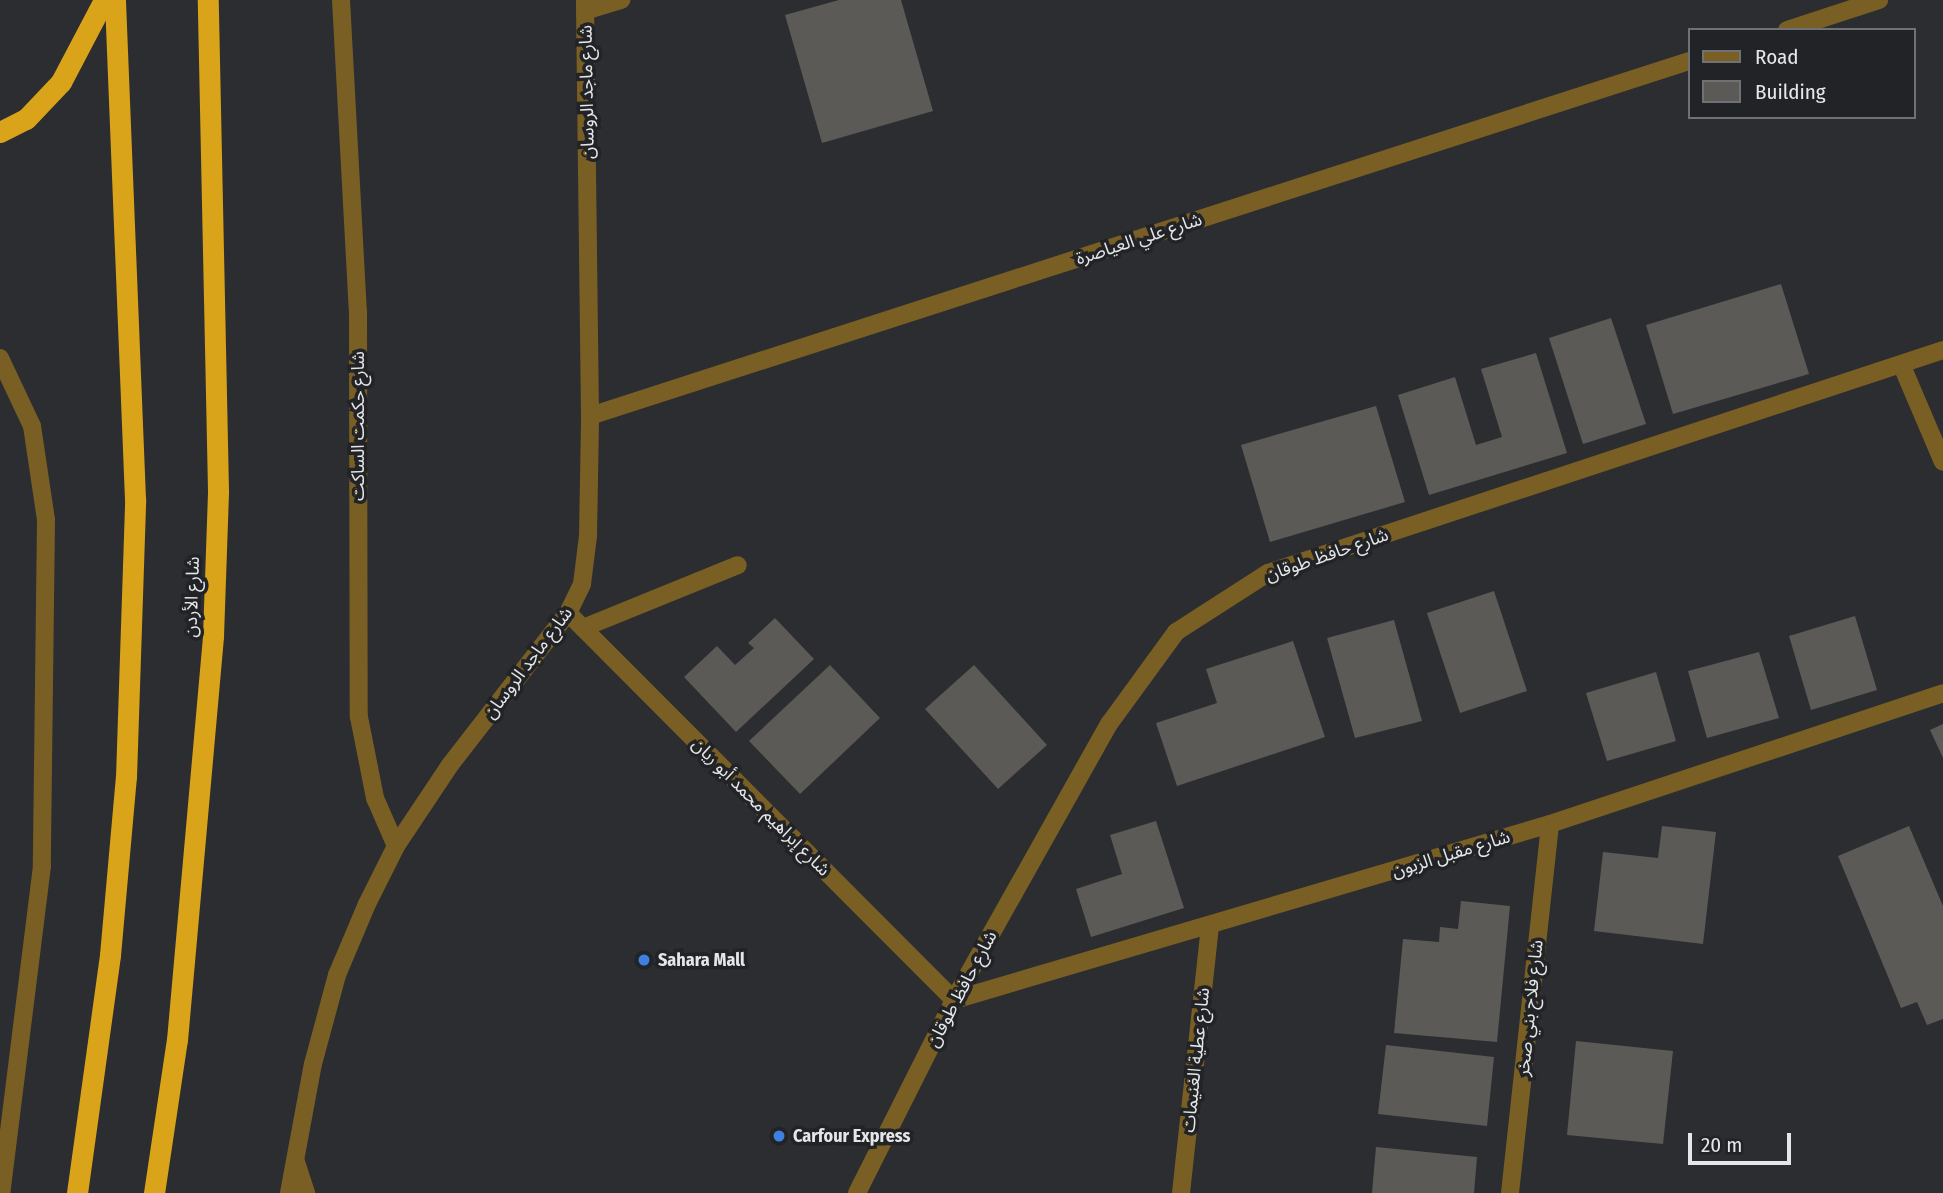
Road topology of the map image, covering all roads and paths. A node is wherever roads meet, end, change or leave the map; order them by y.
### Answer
1 (104, 0) edge
2 (115, 0) edge
3 (208, 0) edge
4 (341, 0) edge
5 (621, 0) edge
6 (1879, 0) edge
7 (585, 5) edge
8 (1793, 28) edge
9 (1688, 61) edge
10 (0, 132) edge
11 (1943, 350) edge
12 (0, 358) edge
13 (1902, 366) junction
14 (590, 416) junction
15 (1943, 463) edge
16 (738, 565) dead end
17 (568, 613) junction
18 (583, 628) junction
19 (1943, 693) edge
20 (1550, 824) junction
21 (396, 846) junction
22 (1210, 928) junction
23 (954, 1000) junction
24 (294, 1156) junction
25 (1, 1193) edge
26 (77, 1193) edge
27 (154, 1193) edge
28 (289, 1193) edge
29 (306, 1193) edge
30 (858, 1193) edge
31 (1181, 1193) edge
32 (1510, 1193) edge

1 - 10 highway
2 - 26 highway
3 - 27 highway, شارع الأردن
4 - 21 street, شارع حكمت الساكت
5 - 7 street
6 - 8 street
7 - 14 street, شارع ماجد الروسان
9 - 14 street, شارع علي العياصرة
11 - 13 street, شارع حافظ طوقان
12 - 25 street
13 - 15 street
13 - 23 street, شارع حافظ طوقان
14 - 17 street, شارع ماجد الروسان
16 - 18 street
17 - 18 street, شارع إبراهيم محمد أبو ريان
17 - 21 street, شارع ماجد الروسان
18 - 23 street, شارع إبراهيم محمد أبو ريان
19 - 20 street, شارع مقبل الزبون
20 - 22 street, شارع مقبل الزبون
20 - 32 street, شارع فلاح بني صخر
21 - 24 street, شارع ماجد الروسان
22 - 23 street, شارع مقبل الزبون
22 - 31 street, شارع عطية الغنيمات
23 - 30 street, شارع حافظ طوقان
24 - 28 street, شارع ماجد الروسان
24 - 29 street

